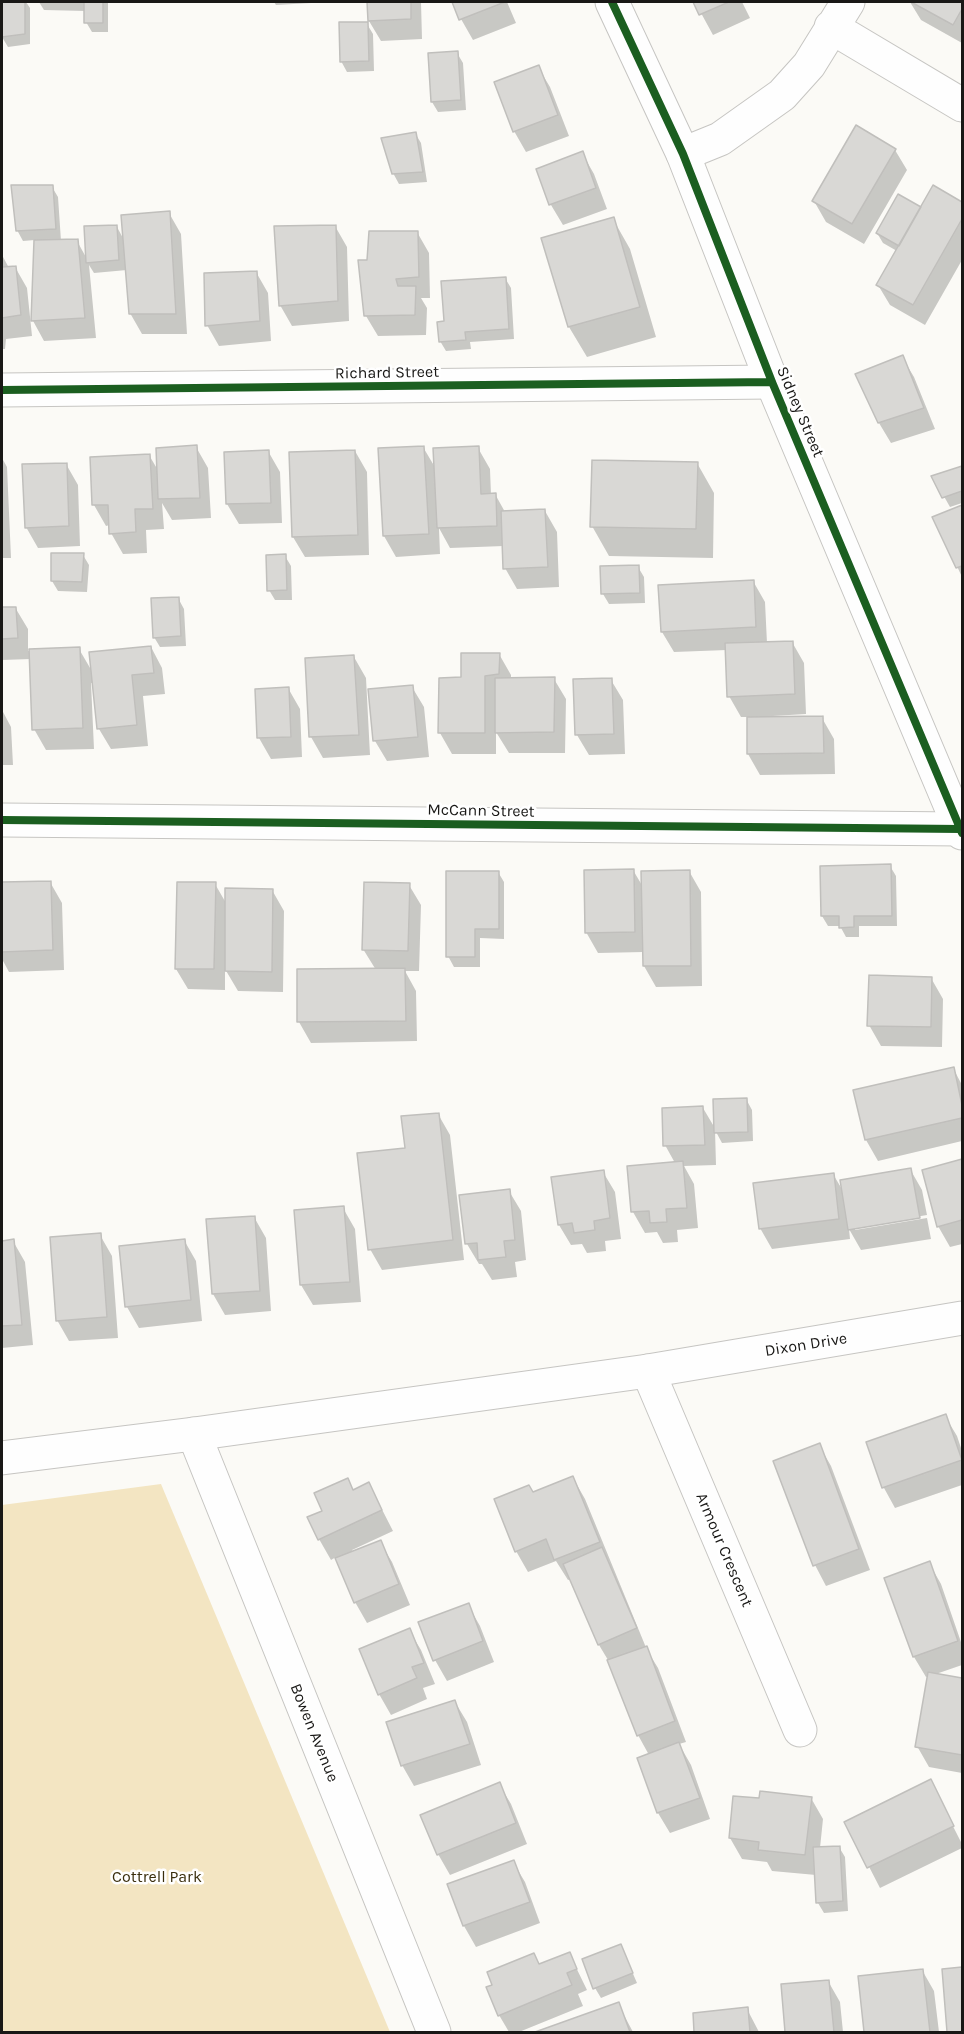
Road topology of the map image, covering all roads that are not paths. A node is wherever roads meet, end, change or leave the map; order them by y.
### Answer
1 (612, 2) edge
2 (840, 14) edge
3 (963, 105) edge
4 (683, 154) junction
5 (772, 382) junction
6 (2, 390) edge
7 (2, 820) edge
8 (962, 831) edge
9 (963, 1318) edge
10 (648, 1371) junction
11 (194, 1434) junction
12 (2, 1458) edge
13 (800, 1730) dead end
14 (434, 2032) edge

1 - 4 street, Sidney Street
2 - 3 street
2 - 4 street
4 - 5 street, Sidney Street
5 - 6 street, Richard Street
5 - 8 street, Sidney Street
7 - 8 street, McCann Street
9 - 10 street, Dixon Drive
10 - 11 street, Dixon Drive
10 - 13 street, Armour Crescent
11 - 12 street, Dixon Drive
11 - 14 street, Bowen Avenue

